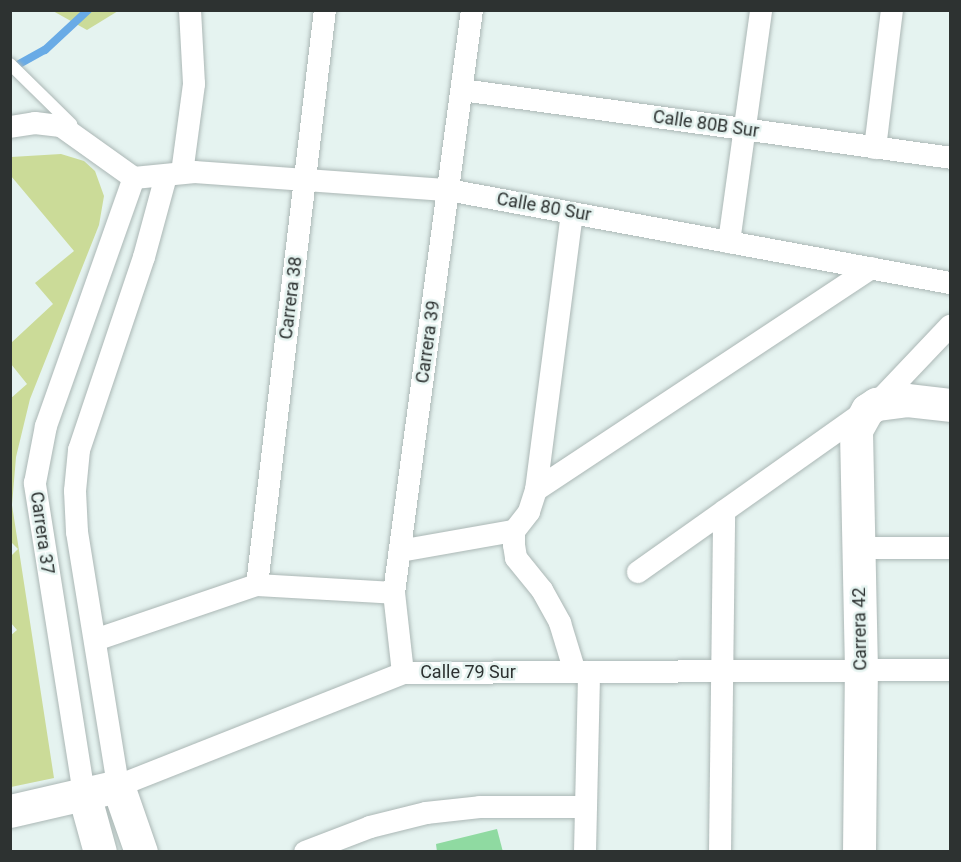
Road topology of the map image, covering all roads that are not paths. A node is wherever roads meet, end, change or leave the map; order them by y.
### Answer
1 (190, 10) edge
2 (325, 10) edge
3 (472, 10) edge
4 (761, 10) edge
5 (892, 10) edge
6 (10, 64) edge
7 (462, 90) junction
8 (10, 127) edge
9 (744, 129) junction
10 (875, 148) junction
11 (97, 149) junction
12 (951, 158) edge
13 (174, 174) junction
14 (134, 178) junction
15 (305, 179) junction
16 (448, 190) junction
17 (572, 213) junction
18 (729, 242) junction
19 (871, 268) junction
20 (951, 283) edge
21 (951, 326) edge
22 (951, 405) edge
23 (871, 407) junction
24 (536, 490) junction
25 (724, 511) junction
26 (514, 531) junction
27 (858, 548) junction
28 (951, 548) edge
29 (400, 551) junction
30 (638, 572) dead end
31 (257, 585) junction
32 (394, 593) junction
33 (94, 640) junction
34 (861, 670) junction
35 (951, 670) edge
36 (722, 671) junction
37 (582, 672) junction
38 (403, 673) junction
39 (118, 786) junction
40 (84, 794) junction
41 (586, 807) junction
42 (10, 811) edge
43 (100, 852) edge
44 (141, 852) edge
45 (305, 852) edge
46 (585, 852) edge
47 (720, 852) edge
48 (859, 852) edge

1 - 13 street, Carrera 37
2 - 15 street, Carrera 38
3 - 7 street, Carrera 39
4 - 9 street
5 - 10 street
6 - 11 lane
7 - 9 street, Calle 80B Sur
7 - 16 street, Carrera 39
8 - 11 street
9 - 10 street, Calle 80B Sur
9 - 18 street
10 - 12 street, Calle 80B Sur
11 - 14 street
13 - 14 street, Calle 80 Sur
13 - 15 street, Calle 80 Sur
13 - 33 street, Carrera 37
14 - 40 street, Carrera 37
15 - 16 street, Calle 80 Sur
15 - 31 street, Carrera 38
16 - 17 street, Calle 80 Sur
16 - 29 street, Carrera 39
17 - 18 street, Calle 80 Sur
17 - 24 street
18 - 19 street, Calle 80 Sur
19 - 20 street, Calle 80 Sur
19 - 24 street
21 - 23 street
22 - 23 street
23 - 25 street
23 - 27 street, Carrera 42
24 - 26 street
25 - 30 street
25 - 36 street
26 - 29 street
26 - 37 street
27 - 28 street
27 - 34 street, Carrera 42
29 - 32 street, Carrera 39
31 - 32 street
31 - 33 street
32 - 38 street, Carrera 39
33 - 39 street, Carrera 37
34 - 35 street, Calle 79 Sur
34 - 36 street, Calle 79 Sur
34 - 48 street, Carrera 42
36 - 37 street, Calle 79 Sur
36 - 47 street
37 - 38 street, Calle 79 Sur
37 - 41 street
38 - 39 street, Calle 79 Sur
39 - 40 street, Calle 79 Sur
39 - 44 street
40 - 42 street, Calle 79 Sur
40 - 43 street
41 - 45 street
41 - 46 street

